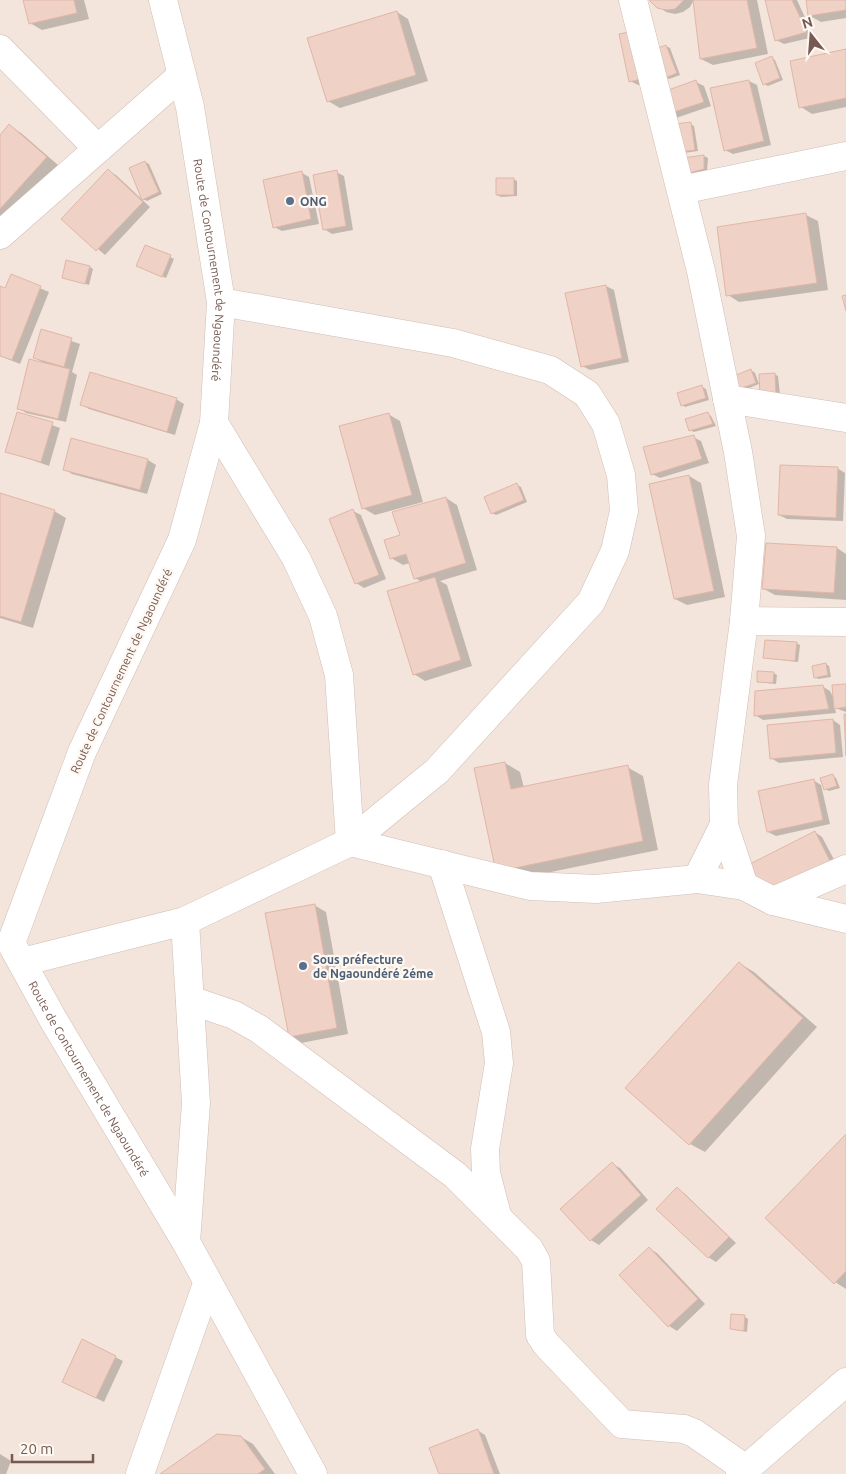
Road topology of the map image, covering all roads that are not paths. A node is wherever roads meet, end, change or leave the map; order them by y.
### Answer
1 (163, 0) edge
2 (633, 0) edge
3 (0, 49) edge
4 (182, 75) junction
5 (98, 149) junction
6 (846, 156) edge
7 (681, 190) junction
8 (0, 234) edge
9 (221, 302) junction
10 (727, 399) junction
11 (846, 418) edge
12 (214, 423) junction
13 (744, 621) junction
14 (846, 622) edge
15 (724, 826) junction
16 (350, 842) junction
17 (442, 864) junction
18 (846, 869) edge
19 (697, 879) junction
20 (744, 886) junction
21 (773, 901) junction
22 (846, 919) edge
23 (186, 921) junction
24 (8, 949) edge
25 (190, 1000) junction
26 (497, 1215) junction
27 (186, 1242) junction
28 (207, 1284) junction
29 (846, 1382) edge
30 (743, 1472) edge
31 (140, 1474) edge
32 (313, 1474) edge

1 - 4 street, Route de Contournement de Ngaoundéré
2 - 7 street
3 - 5 street
4 - 5 street
4 - 9 street, Route de Contournement de Ngaoundéré
5 - 8 street
6 - 7 street
7 - 10 street
9 - 12 street, Route de Contournement de Ngaoundéré
9 - 16 street
10 - 11 street
10 - 13 street
12 - 16 street
12 - 24 street, Route de Contournement de Ngaoundéré
13 - 14 street
13 - 15 street
15 - 19 street
15 - 20 street
16 - 17 street
16 - 23 street
17 - 19 street
17 - 26 street
18 - 21 street
19 - 20 street
20 - 21 street
21 - 22 street
23 - 24 street
23 - 25 street
24 - 27 street, Route de Contournement de Ngaoundéré
25 - 26 street
25 - 27 street
26 - 30 street
27 - 28 street, Route de Contournement de Ngaoundéré
28 - 31 street
28 - 32 street, Route de Contournement de Ngaoundéré
29 - 30 street

